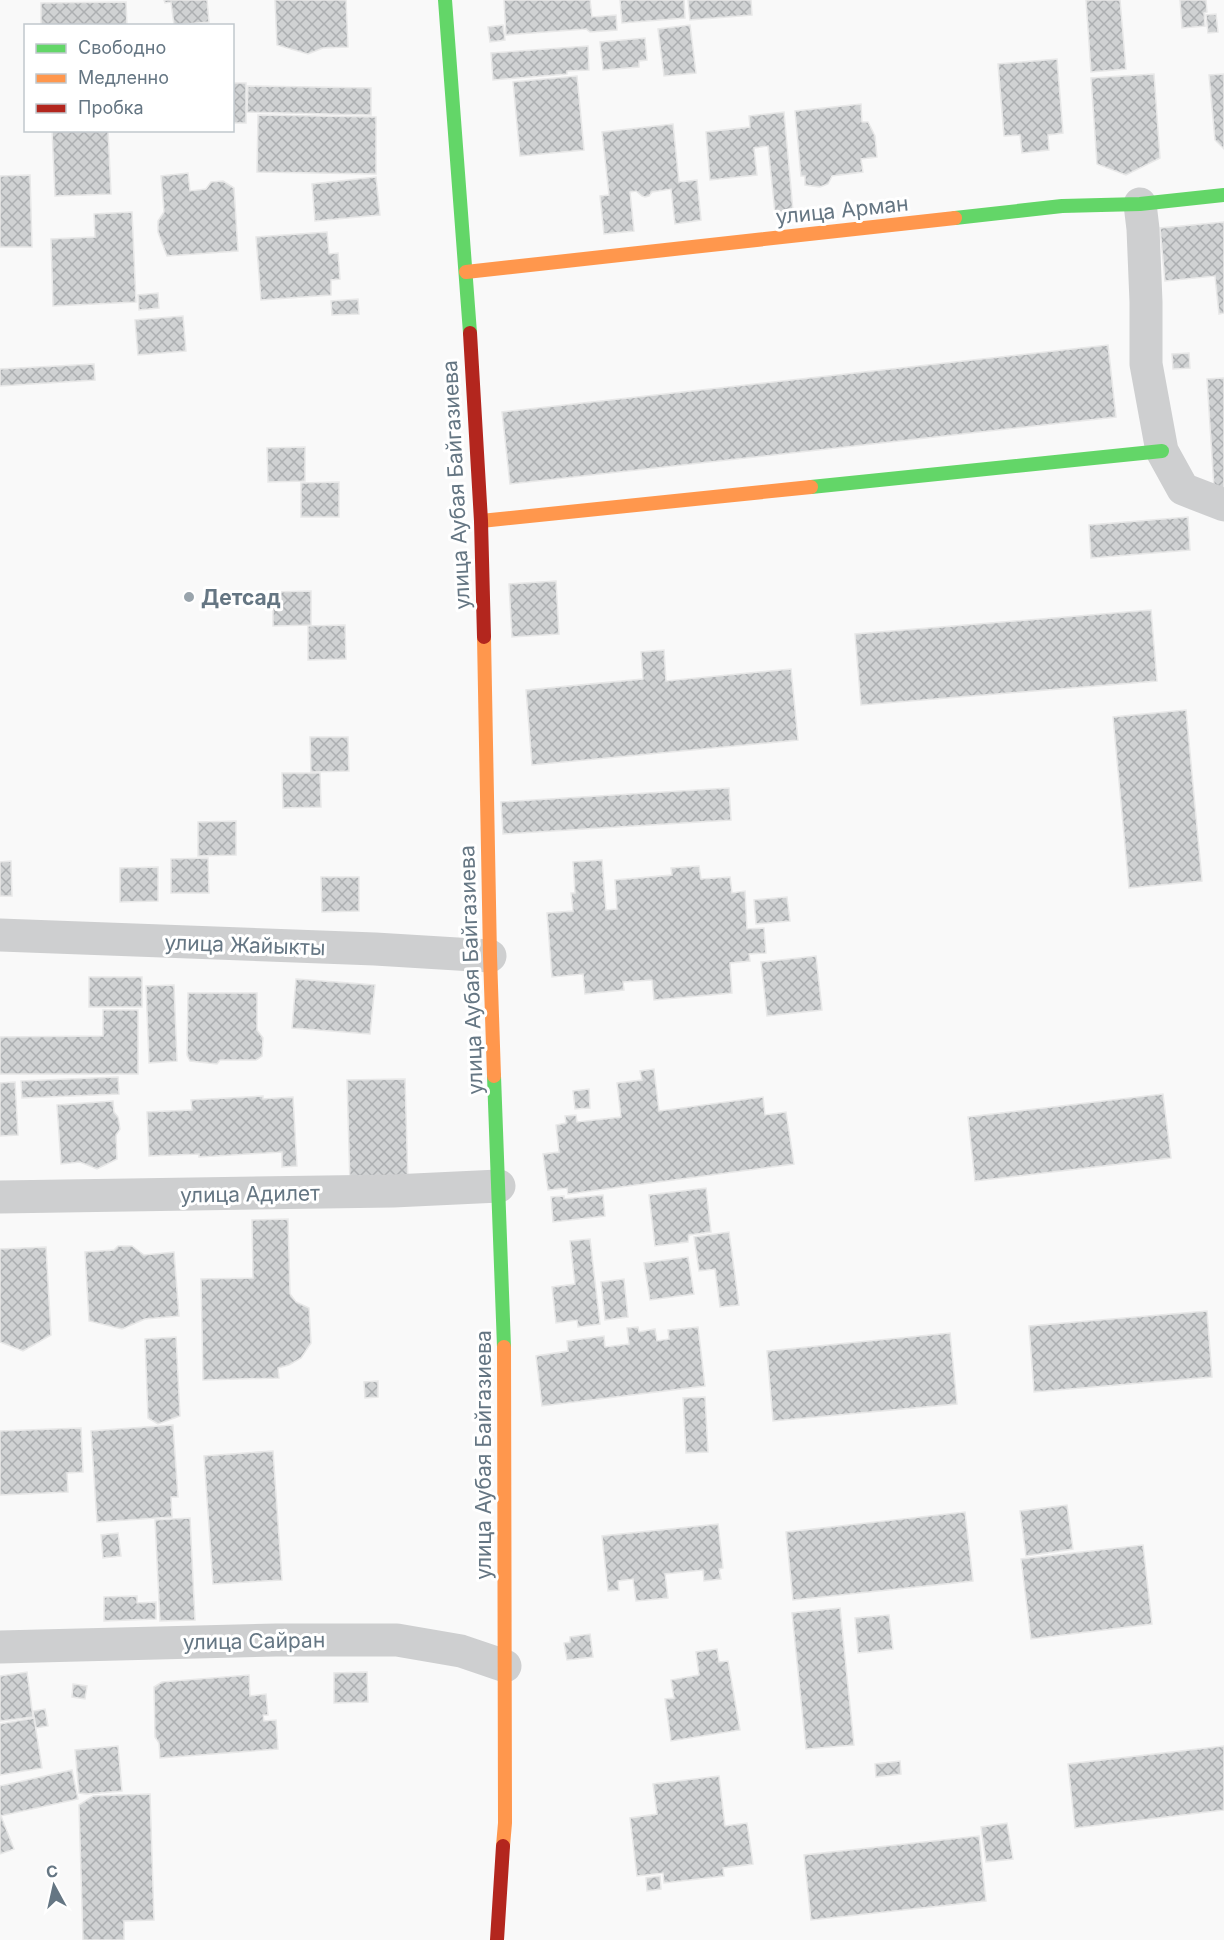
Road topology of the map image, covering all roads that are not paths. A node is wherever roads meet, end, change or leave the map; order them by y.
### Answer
1 (445, 0) edge
2 (1224, 195) edge
3 (1140, 204) junction
4 (466, 272) junction
5 (1162, 451) junction
6 (1224, 505) edge
7 (481, 521) junction
8 (0, 935) edge
9 (490, 956) junction
10 (499, 1186) junction
11 (0, 1197) edge
12 (0, 1647) edge
13 (505, 1666) junction
14 (497, 1940) edge

1 - 4 street, улица Аубая Байгазиева
2 - 3 street, улица Арман
3 - 4 street, улица Арман
3 - 5 street
4 - 7 street, улица Аубая Байгазиева
5 - 6 street
5 - 7 street
7 - 9 street, улица Аубая Байгазиева
8 - 9 street, улица Жайыкты
9 - 10 street, улица Аубая Байгазиева
10 - 11 street, улица Адилет
10 - 13 street, улица Аубая Байгазиева
12 - 13 street, улица Сайран
13 - 14 street, улица Аубая Байгазиева

